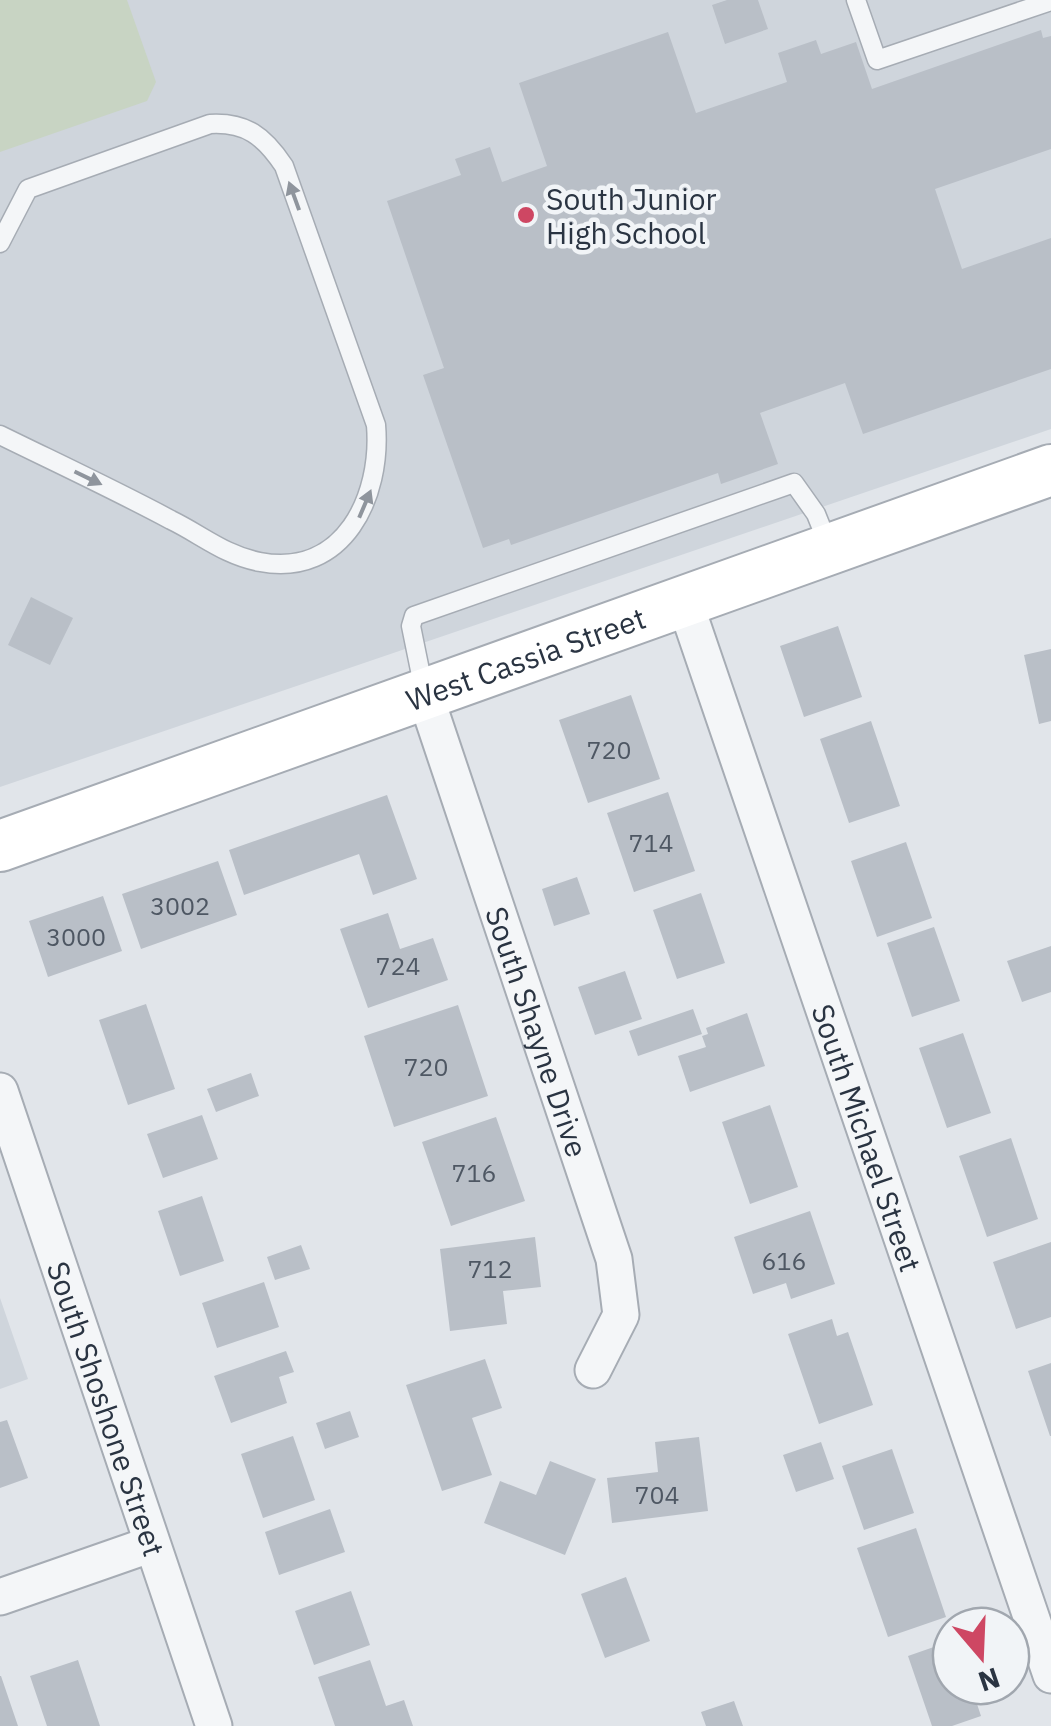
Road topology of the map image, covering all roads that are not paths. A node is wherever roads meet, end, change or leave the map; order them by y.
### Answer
1 (856, 0) edge
2 (1051, 2) edge
3 (0, 243) edge
4 (0, 435) edge
5 (1051, 470) edge
6 (830, 549) junction
7 (684, 600) junction
8 (424, 692) junction
9 (0, 846) edge
10 (0, 1091) edge
11 (593, 1370) dead end
12 (152, 1544) junction
13 (0, 1597) edge
14 (1051, 1675) edge
15 (214, 1726) edge

1 - 2 lane
4 -> 3 lane
5 - 6 street, West Cassia Street
6 - 7 street, West Cassia Street
6 - 8 lane
7 - 8 street, West Cassia Street
7 - 14 street, South Michael Street
8 - 9 street, West Cassia Street
8 - 11 street, South Shayne Drive
10 - 12 street, South Shoshone Street
12 - 13 street
12 - 15 street, South Shoshone Street

